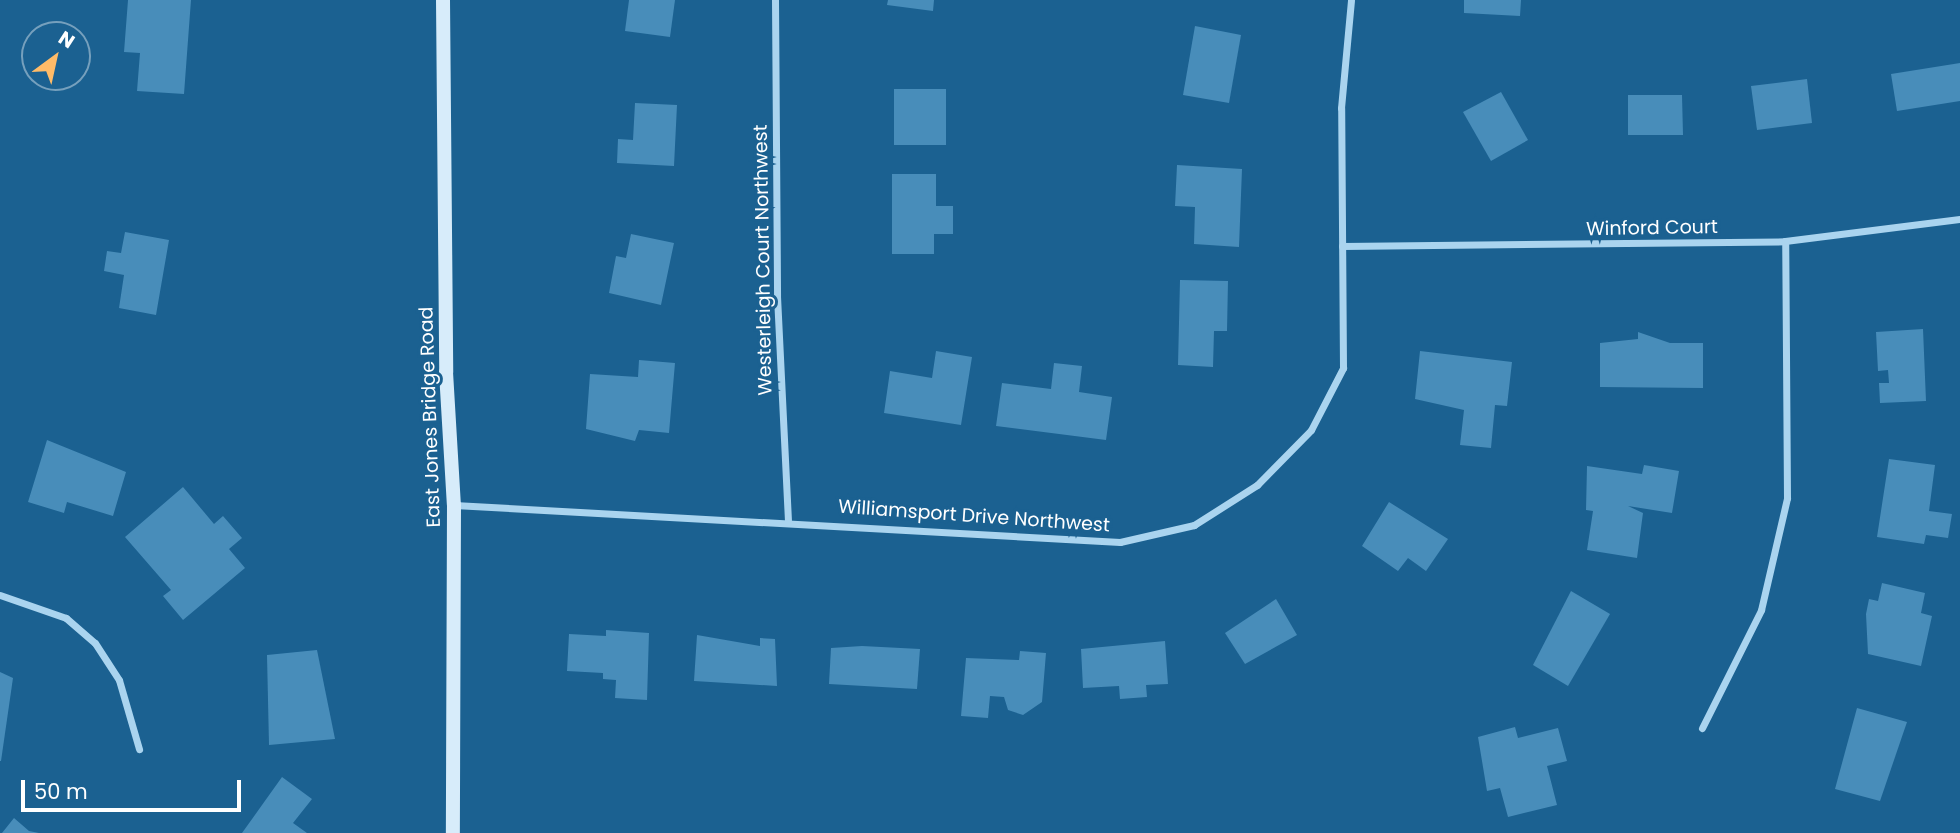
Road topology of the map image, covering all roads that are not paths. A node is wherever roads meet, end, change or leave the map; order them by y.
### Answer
1 (443, 0) edge
2 (775, 0) edge
3 (1351, 0) edge
4 (1960, 219) edge
5 (1785, 242) junction
6 (1342, 246) junction
7 (454, 505) junction
8 (788, 520) junction
9 (0, 595) edge
10 (1702, 728) dead end
11 (139, 749) dead end
12 (453, 833) edge

1 - 7 street, East Jones Bridge Road
2 - 8 street, Westerleigh Court Northwest
3 - 6 street, Williamsport Drive Northwest
4 - 5 street, Winford Court
5 - 6 street, Winford Court
5 - 10 street
6 - 8 street, Williamsport Drive Northwest
7 - 8 street, Williamsport Drive Northwest
7 - 12 street, East Jones Bridge Road
9 - 11 street

